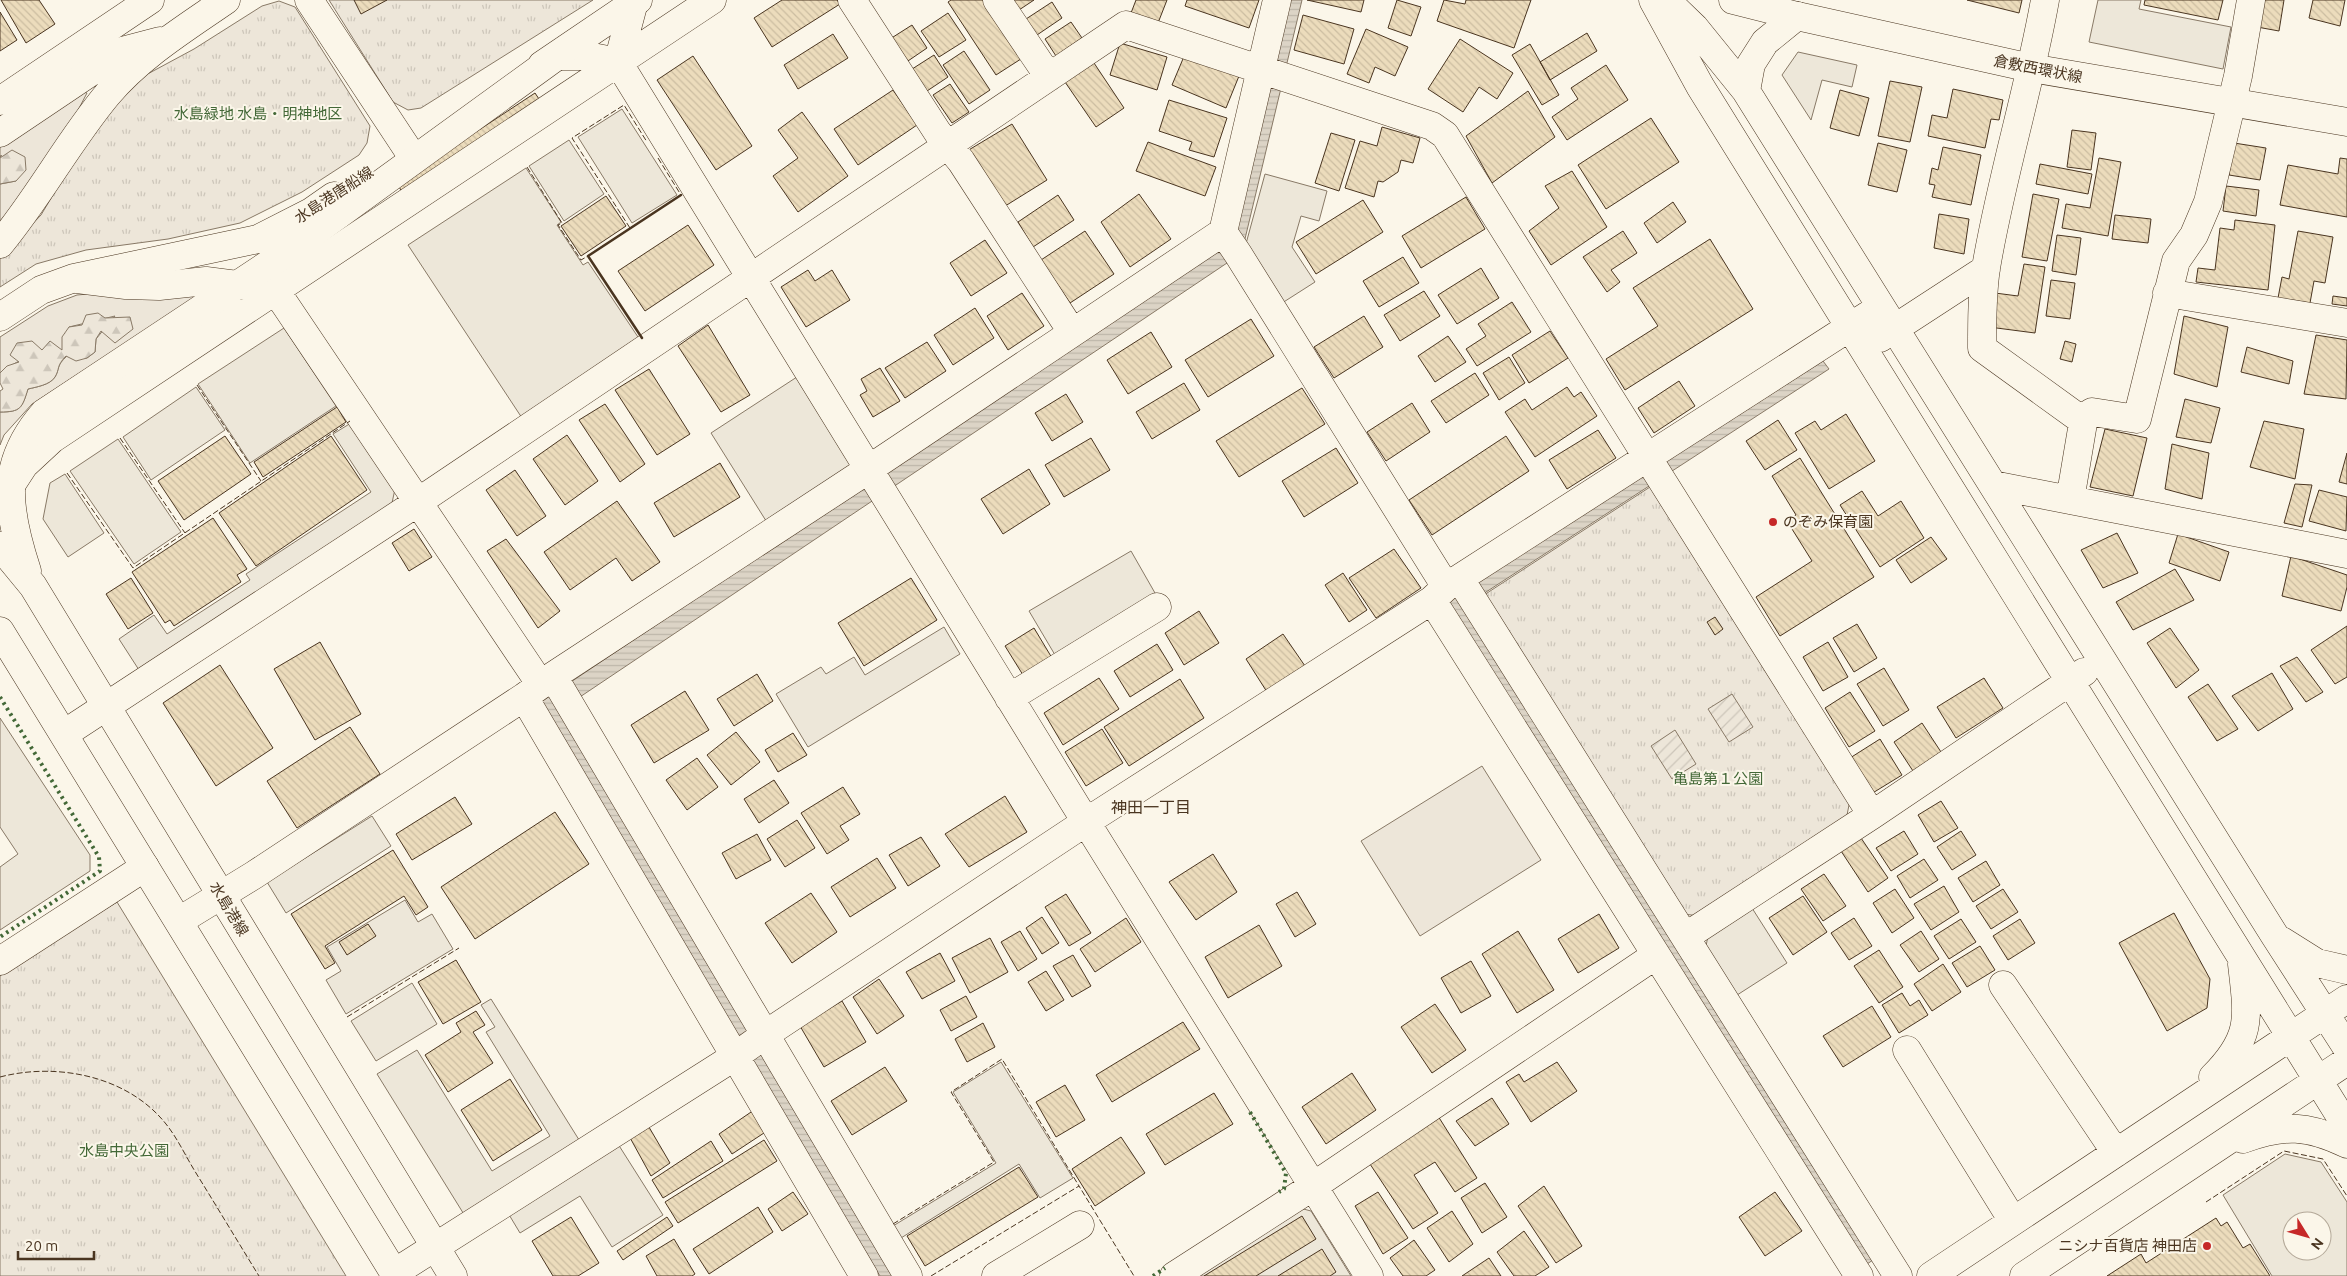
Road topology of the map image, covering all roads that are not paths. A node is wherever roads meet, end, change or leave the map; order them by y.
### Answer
1 (150, 0) edge
2 (226, 0) edge
3 (308, 0) edge
4 (712, 0) edge
5 (852, 0) edge
6 (997, 0) edge
7 (1277, 0) edge
8 (1653, 0) edge
9 (1666, 0) edge
10 (1733, 0) edge
11 (2045, 0) edge
12 (2251, 0) edge
13 (636, 1) edge
14 (1797, 16) junction
15 (170, 38) junction
16 (557, 56) junction
17 (618, 62) junction
18 (2031, 68) junction
19 (1273, 72) junction
20 (1049, 77) junction
21 (1746, 91) junction
22 (0, 101) edge
23 (2231, 103) junction
24 (2347, 122) edge
25 (0, 133) edge
26 (949, 146) junction
27 (410, 154) junction
28 (1229, 241) junction
29 (0, 244) edge
30 (287, 252) junction
31 (1986, 269) junction
32 (74, 278) junction
33 (750, 278) junction
34 (237, 285) junction
35 (276, 290) junction
36 (2167, 292) junction
37 (0, 317) edge
38 (1888, 318) junction
39 (2347, 324) edge
40 (1072, 332) junction
41 (1857, 338) junction
42 (2083, 421) junction
43 (1654, 468) junction
44 (875, 480) junction
45 (1993, 485) junction
46 (6, 494) junction
47 (2070, 500) junction
48 (418, 502) junction
49 (0, 546) edge
50 (2347, 554) edge
51 (32, 586) junction
52 (1456, 591) junction
53 (1157, 607) dead end
54 (0, 631) edge
55 (2102, 659) junction
56 (2069, 682) junction
57 (550, 690) junction
58 (1010, 698) junction
59 (106, 707) junction
60 (64, 734) junction
61 (1872, 815) junction
62 (1086, 822) junction
63 (145, 867) junction
64 (220, 896) junction
65 (179, 921) junction
66 (2275, 936) junction
67 (1672, 948) junction
68 (2241, 957) junction
69 (0, 961) edge
70 (2347, 970) edge
71 (2003, 985) dead end
72 (2336, 1006) edge
73 (2290, 1036) junction
74 (750, 1046) junction
75 (2347, 1048) edge
76 (1907, 1050) dead end
77 (2347, 1061) edge
78 (2318, 1080) junction
79 (2182, 1108) junction
80 (2347, 1127) edge
81 (2347, 1144) edge
82 (2210, 1152) junction
83 (2116, 1153) junction
84 (1312, 1187) junction
85 (2013, 1222) junction
86 (1080, 1225) dead end
87 (435, 1247) junction
88 (395, 1275) edge
89 (453, 1276) edge
90 (864, 1276) edge
91 (908, 1276) edge
92 (996, 1276) edge
93 (1174, 1276) edge
94 (1369, 1276) edge
95 (1859, 1276) edge
96 (1898, 1276) edge
97 (1931, 1276) edge
98 (2024, 1276) edge

1 - 22 street
2 - 15 street
3 - 27 street
4 - 17 street
5 - 26 street
6 - 20 street
7 - 19 street
8 - 41 street
9 - 21 street
10 - 14 street, 倉敷西環状線
11 - 18 street
12 - 23 street
13 - 16 street, 水島港唐船線
13 - 17 street
14 - 18 street, 倉敷西環状線
14 - 21 street
15 - 25 street
15 - 29 street
16 - 17 street
16 - 27 street, 水島港唐船線
17 - 33 street
17 - 35 street
18 - 23 street, 倉敷西環状線
18 - 31 street
19 - 20 street
19 - 28 street
19 - 43 street
20 - 26 street
21 - 38 street
23 - 24 street, 倉敷西環状線
23 - 36 street
26 - 33 street
26 - 40 street
27 - 30 street
27 - 32 street, 水島港唐船線
28 - 40 street
28 - 52 street
30 - 34 street
30 - 35 street
31 - 38 street
31 - 42 street
32 - 34 street
32 - 37 street, 水島港唐船線
33 - 44 street
33 - 48 street
34 - 35 street
34 - 46 street
35 - 46 street
35 - 48 street
36 - 39 street
36 - 42 street
38 - 41 street
38 - 45 street
40 - 44 street
41 - 43 street
41 - 56 street
42 - 47 street
43 - 52 street
43 - 61 street
44 - 57 street
44 - 58 street
45 - 47 street
45 - 55 street
46 - 51 street
47 - 50 street
48 - 57 street
48 - 59 street
49 - 51 street, 水島港線
51 - 59 street, 水島港線
52 - 62 street
52 - 67 street
52 - 67 street
53 - 58 street
54 - 60 street
55 - 56 street
55 - 66 street
56 - 61 street
56 - 68 street
57 - 64 street
57 - 74 street
57 - 74 street
58 - 62 street
59 - 60 street
59 - 64 street, 水島港線
60 - 63 street
61 - 67 street
62 - 74 street
62 - 84 street
63 - 65 street
63 - 69 street
64 - 65 street
64 - 87 street, 水島港線
65 - 88 street
66 - 70 street
66 - 72 street
67 - 84 street
67 - 95 street
67 - 96 street
68 - 73 street
68 - 79 street
71 - 83 street
72 - 73 street
72 - 75 street
73 - 78 street
73 - 79 street
74 - 87 street
74 - 90 street
74 - 91 street
76 - 85 street
77 - 78 street
78 - 80 street
78 - 82 street
79 - 83 street
81 - 82 street
82 - 98 street
83 - 85 street
84 - 93 street
84 - 94 street
85 - 97 street
86 - 92 street
87 - 88 street
87 - 89 street, 水島港線

